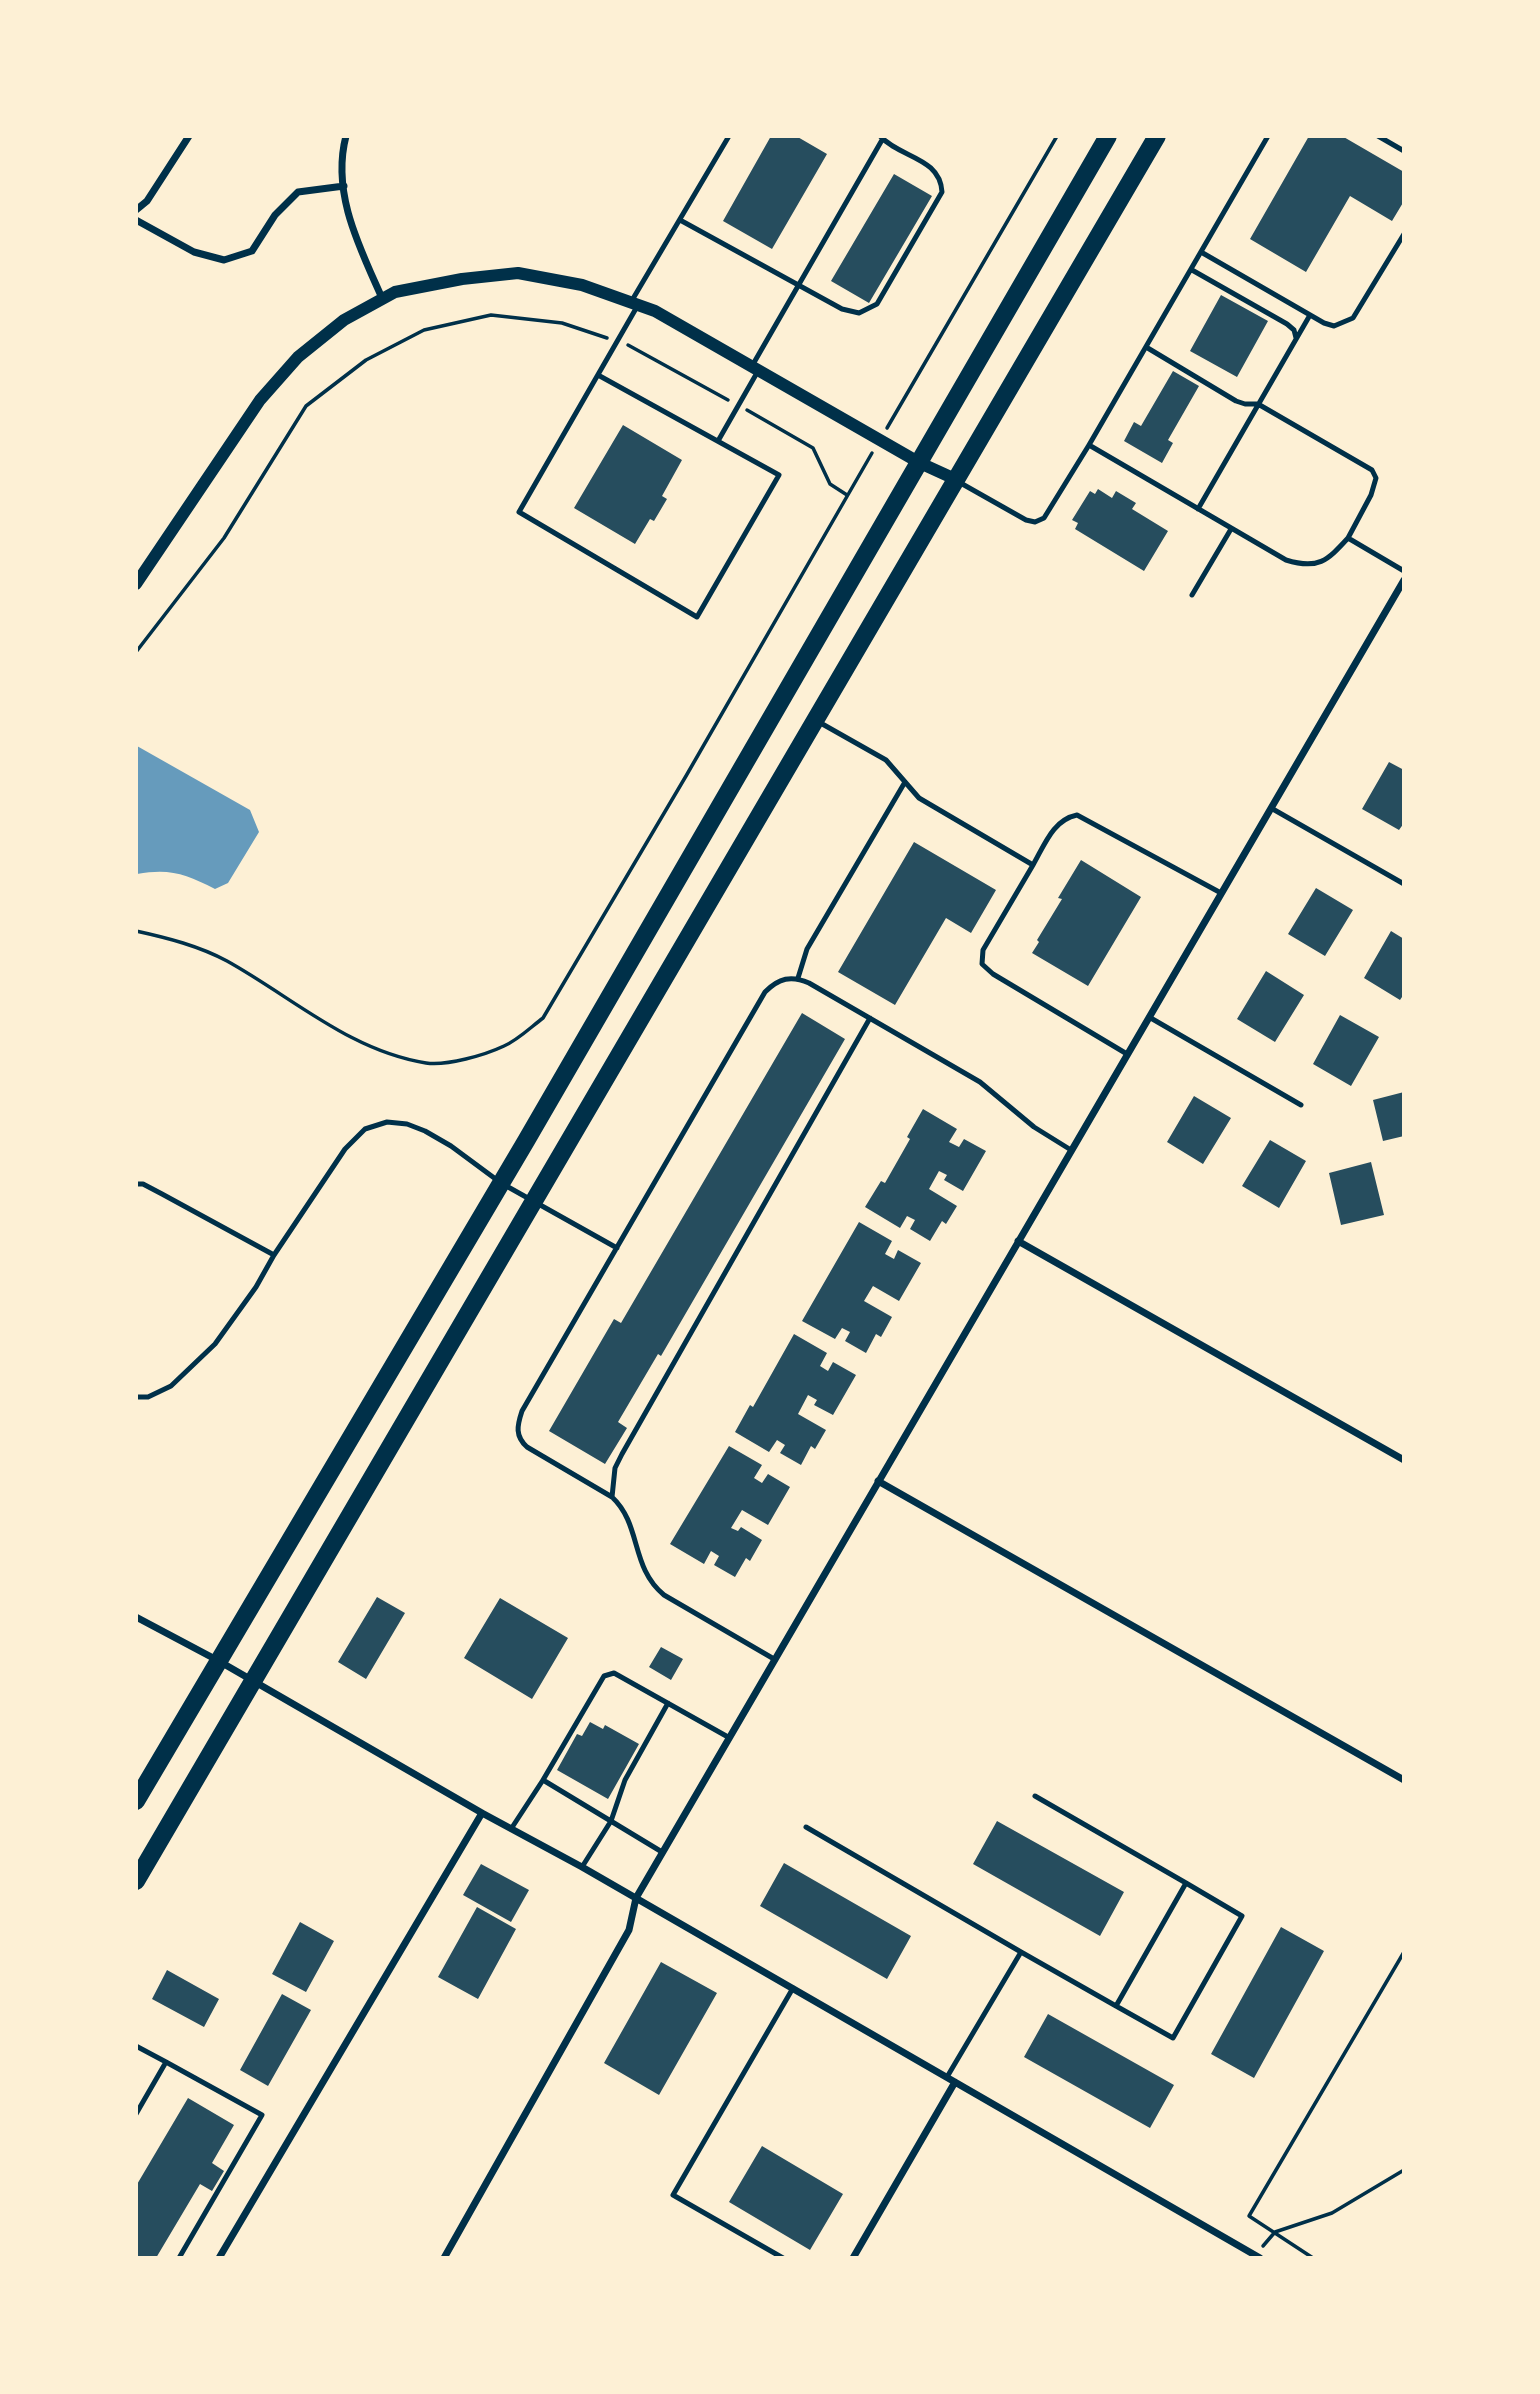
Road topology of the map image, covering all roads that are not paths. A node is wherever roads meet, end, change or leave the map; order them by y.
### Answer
1 (346, 136) edge
2 (729, 136) edge
3 (1108, 136) edge
4 (1157, 136) edge
5 (1268, 136) edge
6 (1378, 136) edge
7 (187, 137) edge
8 (881, 138) edge
9 (1404, 151) edge
10 (344, 186) junction
11 (136, 210) edge
12 (136, 220) edge
13 (680, 220) junction
14 (1403, 237) edge
15 (1201, 252) junction
16 (1192, 270) junction
17 (799, 285) junction
18 (382, 298) junction
19 (634, 304) junction
20 (1310, 315) junction
21 (1296, 338) junction
22 (1146, 348) junction
23 (755, 368) junction
24 (598, 375) junction
25 (1258, 404) junction
26 (718, 441) junction
27 (1090, 445) junction
28 (920, 463) junction
29 (955, 479) junction
30 (1198, 509) junction
31 (1231, 529) junction
32 (1348, 538) junction
33 (1404, 571) edge
34 (1404, 580) edge
35 (136, 584) edge
36 (1192, 595) dead end
37 (815, 719) junction
38 (905, 782) junction
39 (1271, 808) junction
40 (1033, 865) junction
41 (1404, 884) edge
42 (1221, 893) junction
43 (798, 978) junction
44 (1149, 1017) junction
45 (870, 1018) junction
46 (1127, 1054) junction
47 (1301, 1105) dead end
48 (1071, 1150) junction
49 (501, 1183) junction
50 (136, 1184) edge
51 (534, 1200) junction
52 (1018, 1241) junction
53 (617, 1248) junction
54 (274, 1255) junction
55 (136, 1397) edge
56 (1404, 1461) edge
57 (878, 1481) junction
58 (612, 1497) junction
59 (136, 1616) edge
60 (774, 1659) junction
61 (218, 1660) junction
62 (252, 1681) junction
63 (668, 1703) junction
64 (728, 1737) junction
65 (543, 1780) junction
66 (1404, 1780) edge
67 (1035, 1796) dead end
68 (136, 1801) edge
69 (481, 1813) junction
70 (611, 1821) junction
71 (806, 1827) dead end
72 (511, 1829) junction
73 (662, 1852) junction
74 (582, 1867) junction
75 (136, 1881) edge
76 (1186, 1883) junction
77 (636, 1898) junction
78 (1021, 1952) junction
79 (793, 1988) junction
80 (1116, 2006) junction
81 (136, 2046) edge
82 (166, 2062) junction
83 (947, 2077) junction
84 (955, 2082) junction
85 (136, 2114) edge
86 (1258, 2256) edge
87 (179, 2258) edge
88 (219, 2258) edge
89 (444, 2258) edge
90 (783, 2258) edge
91 (853, 2258) edge

1 - 10 street
2 - 13 lane
3 - 28 highway
4 - 29 highway
5 - 15 lane
6 - 9 lane
7 - 11 street
8 - 17 lane
8 - 17 lane
10 - 12 street
10 - 18 street
13 - 17 lane
13 - 19 lane
14 - 20 lane
15 - 16 lane
15 - 20 lane
16 - 21 lane
16 - 22 lane
17 - 23 lane
18 - 19 street
18 - 35 street
19 - 23 street
19 - 24 lane
20 - 21 lane
21 - 25 lane
22 - 25 lane
22 - 27 lane
23 - 26 lane
23 - 28 street
24 - 26 lane
24 - 26 lane
25 - 30 lane
25 - 32 lane
27 - 29 lane
27 - 30 lane
28 - 29 street
28 - 49 highway
29 - 37 highway
30 - 31 lane
31 - 32 lane
31 - 36 lane
32 - 33 lane
34 - 39 street
37 - 38 lane
37 - 51 highway
38 - 40 lane
38 - 43 lane
39 - 41 lane
39 - 42 street
40 - 42 lane
40 - 46 lane
42 - 44 street
43 - 45 lane
43 - 53 lane
44 - 46 street
44 - 47 lane
45 - 48 lane
45 - 58 lane
46 - 48 street
48 - 52 street
49 - 51 lane
49 - 54 lane
49 - 61 highway
50 - 54 lane
51 - 53 lane
51 - 62 highway
52 - 56 street
52 - 57 street
53 - 58 lane
54 - 55 lane
57 - 60 street
57 - 66 street
58 - 60 lane
59 - 61 street
60 - 64 street
61 - 62 street
61 - 68 highway
62 - 69 street
62 - 75 highway
63 - 64 lane
63 - 65 lane
63 - 70 lane
64 - 73 street
65 - 70 lane
65 - 72 lane
67 - 76 lane
69 - 72 street
69 - 88 street
70 - 73 lane
70 - 74 lane
71 - 78 lane
72 - 74 street
73 - 77 street
74 - 77 street
76 - 80 lane
76 - 80 lane
77 - 79 street
77 - 89 street
78 - 80 lane
78 - 83 lane
79 - 83 street
79 - 90 lane
81 - 82 lane
82 - 85 lane
82 - 87 lane
83 - 84 street
84 - 86 street
84 - 91 street

